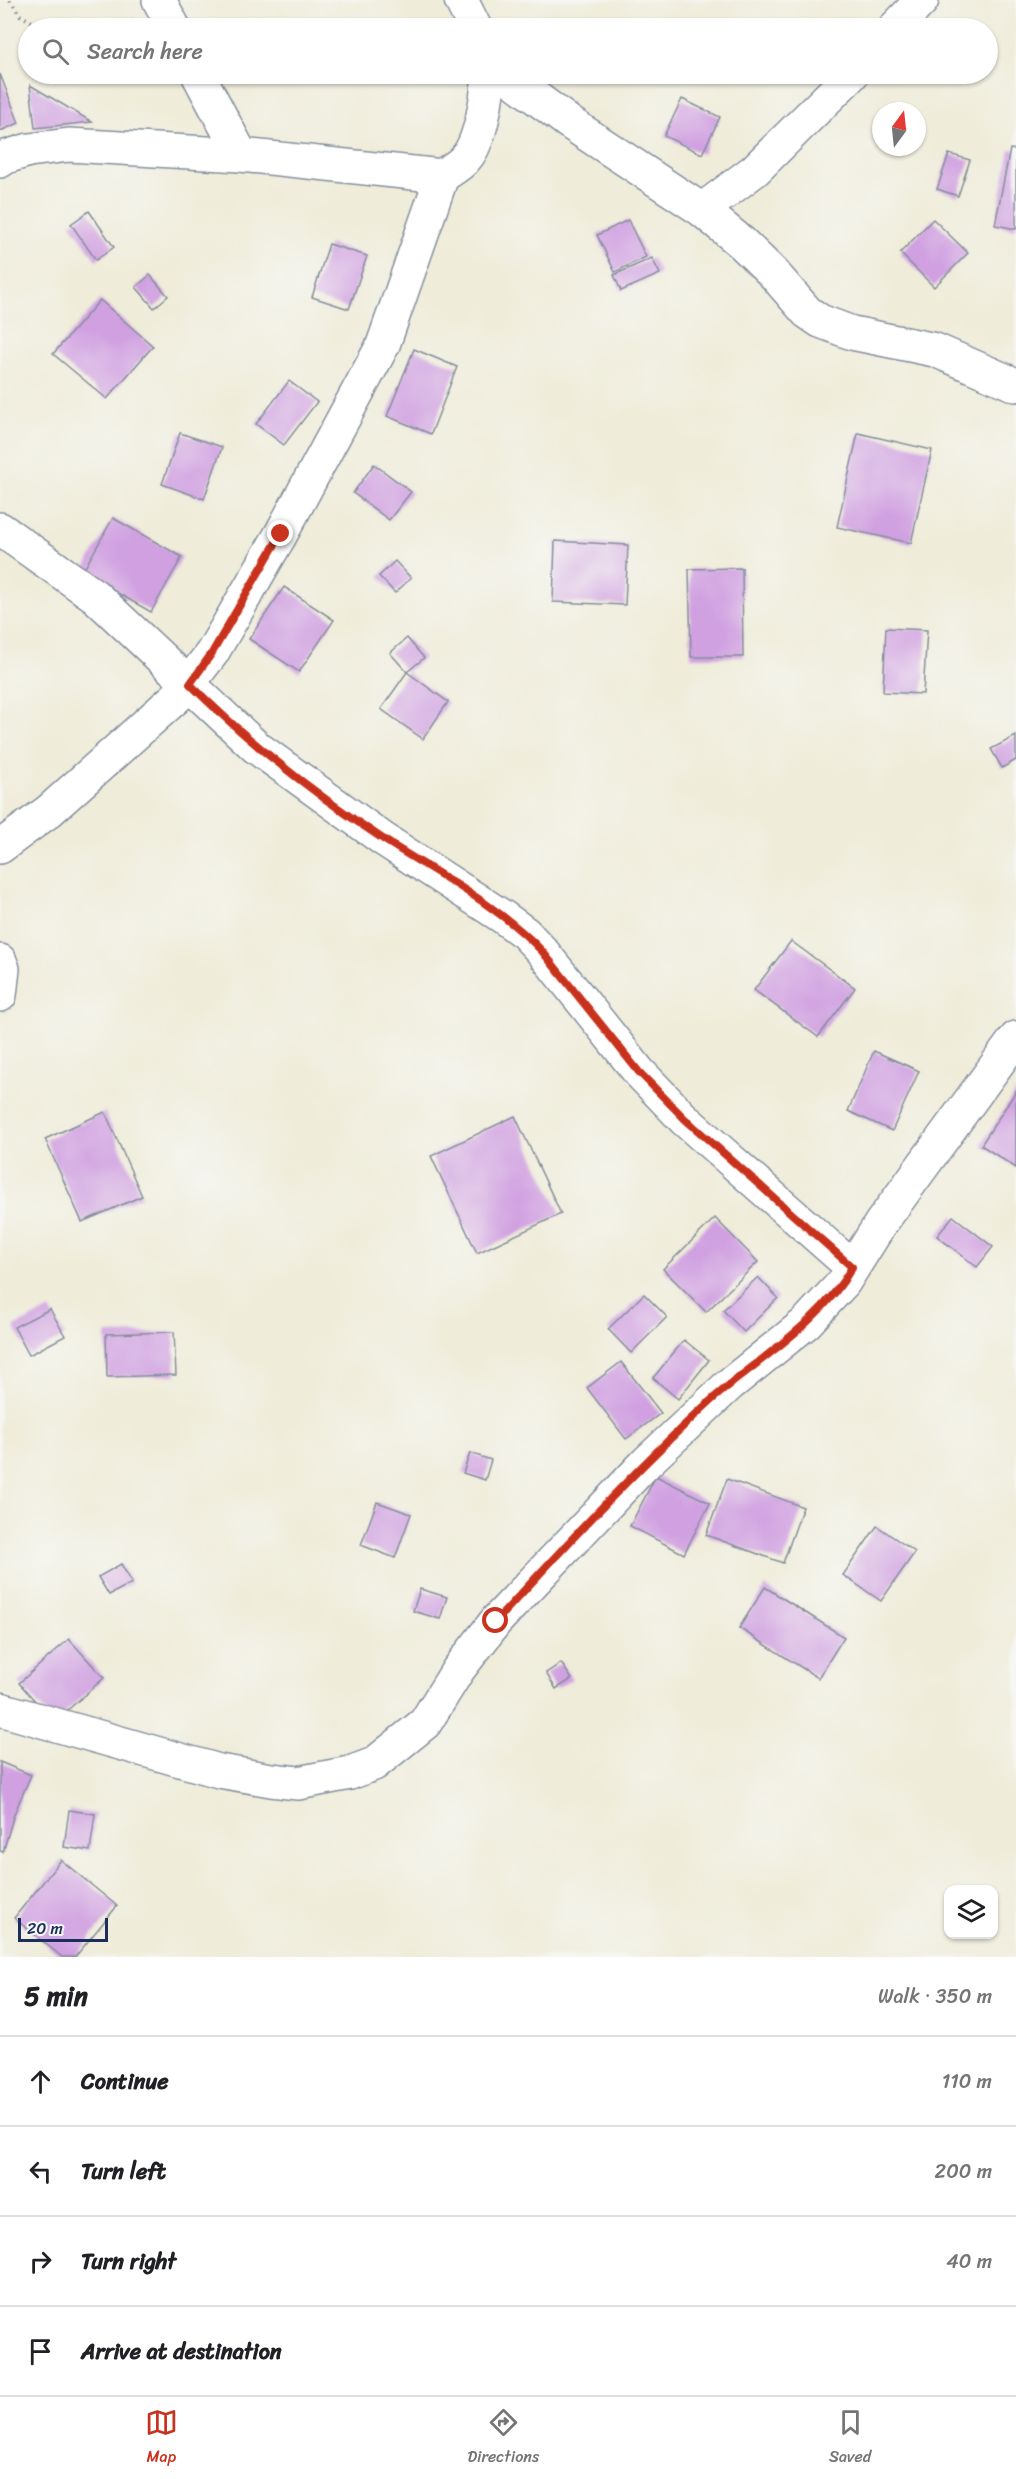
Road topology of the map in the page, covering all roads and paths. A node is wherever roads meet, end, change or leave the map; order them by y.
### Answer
1 (10, 0) edge
2 (461, 0) edge
3 (922, 0) edge
4 (167, 16) edge
5 (25, 18) edge
6 (138, 18) edge
7 (470, 18) edge
8 (905, 18) edge
9 (203, 84) edge
10 (488, 84) edge
11 (517, 84) edge
12 (842, 84) edge
13 (241, 155) junction
14 (0, 161) edge
15 (442, 176) junction
16 (702, 210) junction
17 (1016, 385) edge
18 (0, 529) edge
19 (190, 684) junction
20 (0, 848) edge
21 (0, 961) edge
22 (0, 994) edge
23 (1016, 1038) edge
24 (852, 1267) junction
25 (0, 1709) edge

1 - 5 path
2 - 7 street
3 - 8 street
4 - 6 path
9 - 13 street
10 - 15 street
11 - 16 street
12 - 16 street
13 - 14 street
13 - 15 street
15 - 19 street
16 - 17 street
18 - 19 street
19 - 20 street
19 - 24 street
21 - 22 street
23 - 24 street
24 - 25 street

